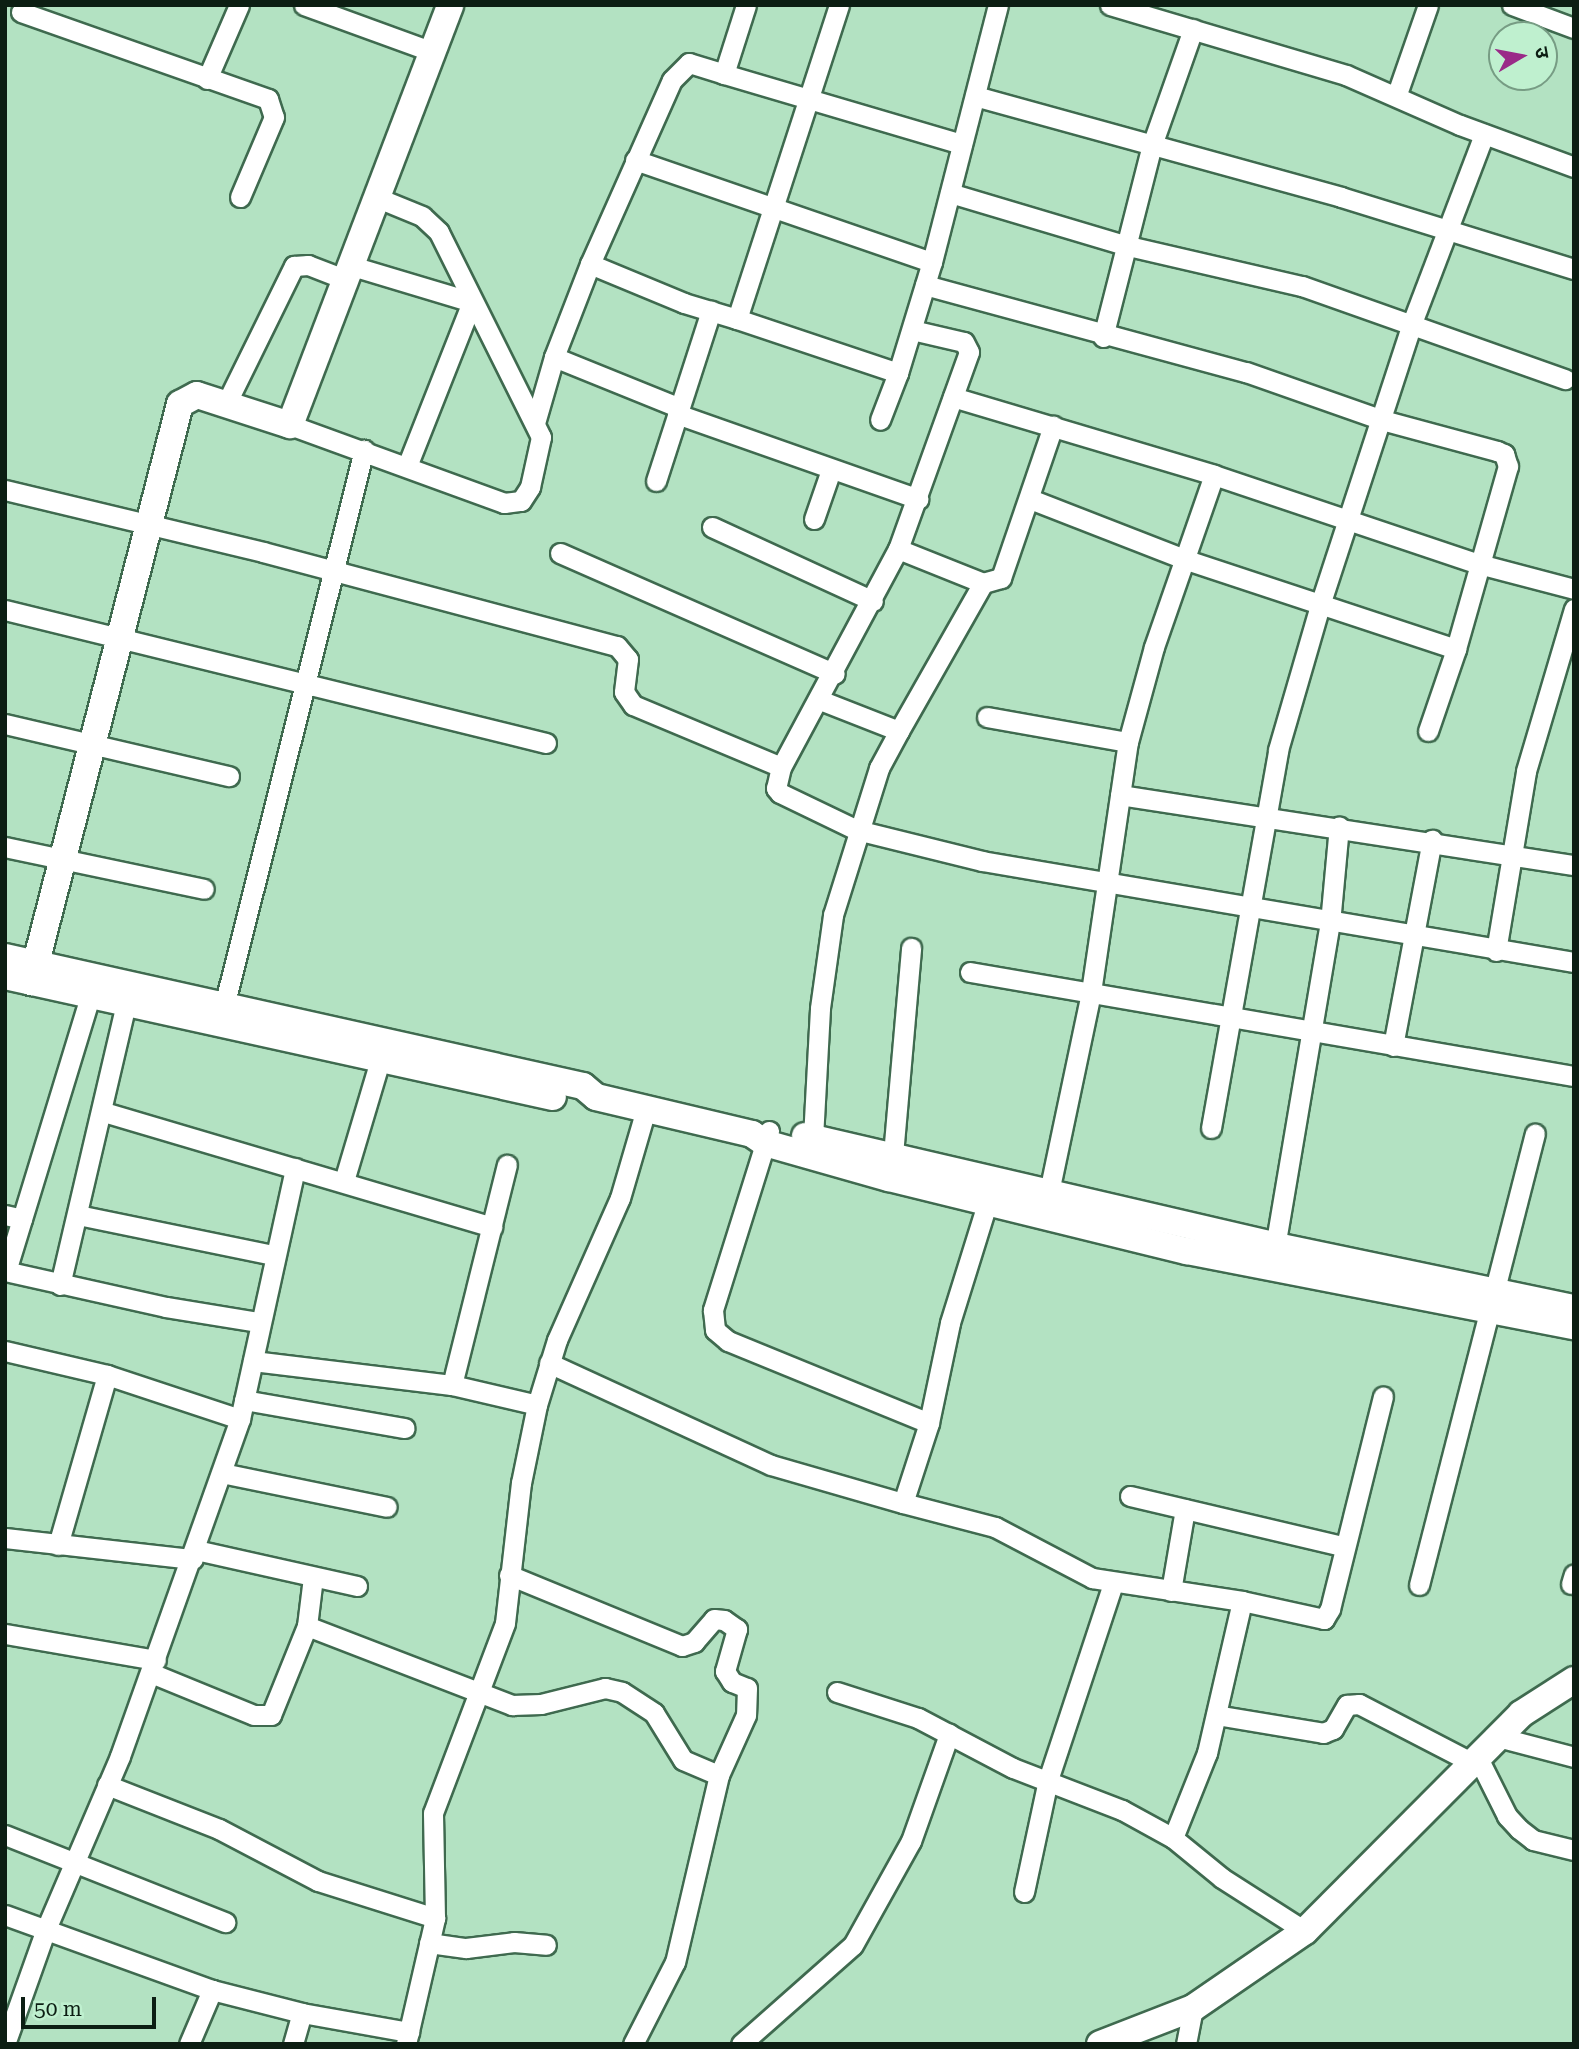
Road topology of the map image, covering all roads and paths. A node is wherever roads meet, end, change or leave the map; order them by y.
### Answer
1 (239, 5) edge
2 (304, 5) edge
3 (450, 5) edge
4 (747, 5) edge
5 (839, 5) edge
6 (998, 5) edge
7 (1110, 5) edge
8 (1428, 5) edge
9 (1513, 5) edge
10 (21, 12) dead end
11 (1572, 23) edge
12 (1193, 29) junction
13 (433, 52) junction
14 (724, 74) junction
15 (207, 79) junction
16 (1397, 94) junction
17 (975, 96) junction
18 (807, 98) junction
19 (1483, 134) junction
20 (962, 144) junction
21 (1152, 145) junction
22 (635, 160) junction
23 (1574, 167) edge
24 (950, 194) junction
25 (240, 197) dead end
26 (378, 198) junction
27 (776, 210) junction
28 (1449, 229) junction
29 (1124, 245) junction
30 (932, 262) junction
31 (590, 264) junction
32 (1574, 269) edge
33 (350, 273) junction
34 (925, 285) junction
35 (472, 302) junction
36 (711, 311) junction
37 (737, 319) junction
38 (1412, 323) junction
39 (912, 330) junction
40 (1103, 337) junction
41 (554, 357) junction
42 (898, 373) junction
43 (1565, 379) dead end
44 (953, 397) junction
45 (226, 404) junction
46 (679, 411) junction
47 (880, 420) dead end
48 (1382, 420) junction
49 (535, 422) junction
50 (290, 425) junction
51 (1053, 426) junction
52 (364, 450) junction
53 (407, 466) junction
54 (831, 470) junction
55 (1214, 475) junction
56 (656, 481) dead end
57 (5, 489) edge
58 (918, 499) junction
59 (1030, 499) junction
60 (814, 519) dead end
61 (1350, 522) junction
62 (149, 523) junction
63 (712, 527) dead end
64 (898, 549) junction
65 (560, 554) dead end
66 (1184, 559) junction
67 (1479, 564) junction
68 (337, 572) junction
69 (983, 583) junction
70 (1574, 589) edge
71 (873, 601) junction
72 (1320, 605) junction
73 (1574, 608) edge
74 (5, 610) edge
75 (120, 637) junction
76 (1569, 647) edge
77 (1456, 649) junction
78 (835, 674) junction
79 (305, 683) junction
80 (820, 700) junction
81 (987, 717) dead end
82 (5, 724) edge
83 (899, 731) junction
84 (1427, 731) dead end
85 (1128, 742) junction
86 (546, 743) dead end
87 (93, 746) junction
88 (781, 767) junction
89 (229, 776) dead end
90 (1120, 794) junction
91 (1267, 816) junction
92 (1339, 826) junction
93 (857, 830) junction
94 (1432, 841) junction
95 (5, 847) edge
96 (1514, 853) junction
97 (64, 861) junction
98 (1574, 865) edge
99 (1110, 882) junction
100 (204, 889) dead end
101 (1250, 906) junction
102 (1330, 923) junction
103 (1415, 937) junction
104 (911, 948) dead end
105 (1496, 951) junction
106 (5, 957) edge
107 (1574, 962) edge
108 (971, 972) dead end
109 (34, 973) junction
110 (5, 976) edge
111 (129, 991) junction
112 (1091, 992) junction
113 (91, 993) junction
114 (223, 1013) junction
115 (1231, 1017) junction
116 (1310, 1032) junction
117 (1393, 1046) junction
118 (384, 1048) junction
119 (1574, 1076) edge
120 (646, 1109) junction
121 (104, 1112) junction
122 (1211, 1128) dead end
123 (1535, 1134) dead end
124 (762, 1136) junction
125 (813, 1138) junction
126 (894, 1155) junction
127 (506, 1165) dead end
128 (295, 1168) junction
129 (344, 1181) junction
130 (991, 1191) junction
131 (1049, 1192) junction
132 (78, 1215) junction
133 (14, 1217) edge
134 (492, 1227) junction
135 (273, 1255) junction
136 (1273, 1258) junction
137 (6, 1271) edge
138 (60, 1285) junction
139 (1490, 1301) junction
140 (1574, 1308) edge
141 (259, 1322) junction
142 (1574, 1326) edge
143 (5, 1352) edge
144 (253, 1361) junction
145 (549, 1363) junction
146 (107, 1375) junction
147 (452, 1385) junction
148 (1383, 1397) dead end
149 (537, 1405) junction
150 (242, 1409) junction
151 (929, 1423) junction
152 (405, 1428) dead end
153 (222, 1473) junction
154 (1130, 1496) dead end
155 (903, 1503) junction
156 (387, 1507) dead end
157 (1185, 1509) junction
158 (5, 1538) edge
159 (58, 1545) junction
160 (1345, 1547) junction
161 (194, 1555) junction
162 (509, 1575) junction
163 (313, 1577) junction
164 (1114, 1583) junction
165 (1419, 1585) dead end
166 (357, 1586) dead end
167 (1171, 1591) junction
168 (1242, 1601) junction
169 (307, 1626) junction
170 (5, 1634) edge
171 (153, 1666) junction
172 (1574, 1681) edge
173 (837, 1692) dead end
174 (480, 1693) junction
175 (1216, 1715) junction
176 (949, 1734) junction
177 (1498, 1737) junction
178 (1574, 1757) edge
179 (1476, 1760) junction
180 (719, 1775) junction
181 (1048, 1780) junction
182 (107, 1786) junction
183 (5, 1835) edge
184 (1173, 1838) junction
185 (1574, 1850) edge
186 (74, 1861) junction
187 (1024, 1892) dead end
188 (5, 1914) edge
189 (435, 1918) junction
190 (225, 1922) dead end
191 (46, 1929) junction
192 (1305, 1931) junction
193 (429, 1943) junction
194 (546, 1945) dead end
195 (212, 1990) junction
196 (1194, 2008) junction
197 (302, 2013) junction
198 (8, 2031) edge
199 (407, 2038) edge
200 (189, 2044) edge
201 (293, 2044) edge
202 (633, 2044) edge
203 (741, 2044) edge
204 (1100, 2044) edge
205 (1186, 2044) edge

1 - 15 street
2 - 13 street
3 - 13 street
4 - 14 street
5 - 18 street
6 - 17 street
7 - 12 street
8 - 16 street
9 - 11 street
10 - 15 street
12 - 16 street
12 - 21 street
13 - 26 street
14 - 18 street
14 - 22 street
15 - 25 street
16 - 19 street
17 - 20 street
17 - 21 street
18 - 20 street
18 - 27 street
19 - 23 street
19 - 28 street
20 - 24 street
21 - 28 street
21 - 29 street
22 - 27 street
22 - 31 street
24 - 29 street
24 - 30 street
26 - 33 street
26 - 35 street
27 - 30 street
27 - 37 street
28 - 32 street
28 - 38 street
29 - 38 street
29 - 40 street
30 - 34 street
31 - 36 street
31 - 41 street
33 - 35 street
33 - 45 street
33 - 50 street
34 - 39 street
34 - 40 street
35 - 49 street
35 - 53 street
36 - 37 street
36 - 46 street
37 - 42 street
38 - 43 street
38 - 48 street
39 - 42 street
39 - 44 street
40 - 48 street
41 - 46 street
41 - 49 street
42 - 47 street
44 - 51 street
44 - 58 street
45 - 50 street
45 - 62 street
46 - 54 street
46 - 56 street
48 - 61 street
48 - 67 street
49 - 53 street
50 - 52 street
51 - 55 street
51 - 59 street
52 - 53 street
52 - 68 street
54 - 58 street
54 - 60 street
55 - 61 street
55 - 66 street
57 - 62 street
58 - 64 street
59 - 66 street
59 - 69 street
61 - 67 street
61 - 72 street
62 - 68 street
62 - 75 street
63 - 71 street
64 - 69 street
64 - 71 street
65 - 78 street
66 - 72 street
66 - 85 street
67 - 70 street
67 - 77 street
68 - 79 street
68 - 88 street
69 - 83 street
71 - 78 street
72 - 77 street
72 - 91 street
73 - 76 street
74 - 75 street
75 - 79 street
75 - 87 street
76 - 96 street
77 - 84 street
78 - 80 street
79 - 86 street
79 - 114 street
80 - 83 street
80 - 88 street
81 - 85 street
82 - 87 street
83 - 93 street
85 - 90 street
87 - 89 street
87 - 97 street
88 - 93 street
90 - 91 street
90 - 99 street
91 - 92 street
91 - 101 street
92 - 94 street
92 - 102 street
93 - 99 street
93 - 125 street
94 - 96 street
94 - 103 street
95 - 97 street
96 - 98 street
96 - 105 street
97 - 100 street
97 - 109 street
99 - 101 street
99 - 112 street
101 - 102 street
101 - 115 street
102 - 103 street
102 - 116 street
103 - 105 street
103 - 117 street
104 - 126 street
105 - 107 street
106 - 109 street
108 - 112 street
109 - 110 street
109 - 111 street
109 - 113 street
111 - 113 street
111 - 114 street
111 - 121 street
112 - 115 street
112 - 131 street
113 - 133 street
114 - 118 street
115 - 116 street
115 - 122 street
116 - 117 street
116 - 136 street
117 - 119 street
118 - 120 street
118 - 129 street
120 - 124 street
120 - 145 street
121 - 128 street
121 - 132 street
123 - 139 street
124 - 125 street
124 - 130 street
124 - 151 street
125 - 126 street
126 - 130 street
127 - 134 street
128 - 129 street
128 - 135 street
129 - 134 street
130 - 131 street
130 - 136 street
130 - 151 street
131 - 136 street
132 - 135 street
132 - 138 street
133 - 137 street
134 - 147 street
135 - 141 street
136 - 139 street
137 - 138 street
138 - 141 street
139 - 140 street
139 - 142 street
139 - 165 street
141 - 144 street
143 - 146 street
144 - 147 street
144 - 150 street
145 - 149 street
145 - 155 street
146 - 150 street
146 - 159 street
147 - 149 street
148 - 160 street
149 - 162 street
150 - 152 street
150 - 153 street
151 - 155 street
153 - 156 street
153 - 161 street
154 - 157 street
155 - 164 street
157 - 160 street
157 - 167 street
158 - 159 street
159 - 161 street
160 - 168 street
161 - 163 street
161 - 171 street
162 - 174 street
162 - 180 street
163 - 166 street
163 - 169 street
164 - 167 street
164 - 181 street
167 - 168 street
168 - 175 street
169 - 171 street
169 - 174 street
170 - 171 street
171 - 182 street
172 - 177 street
173 - 176 street
174 - 180 street
174 - 189 street
175 - 179 street
175 - 184 street
176 - 181 street
176 - 203 street
177 - 178 street
177 - 179 street
179 - 185 street
179 - 192 street
180 - 202 street
181 - 184 street
181 - 187 street
182 - 186 street
182 - 189 street
183 - 186 street
184 - 192 street
186 - 190 street
186 - 191 street
188 - 191 street
189 - 193 street
191 - 195 street
191 - 198 street
192 - 196 street
193 - 194 street
193 - 199 street
195 - 197 street
195 - 200 street
196 - 204 street
196 - 205 street
197 - 199 street
197 - 201 street

